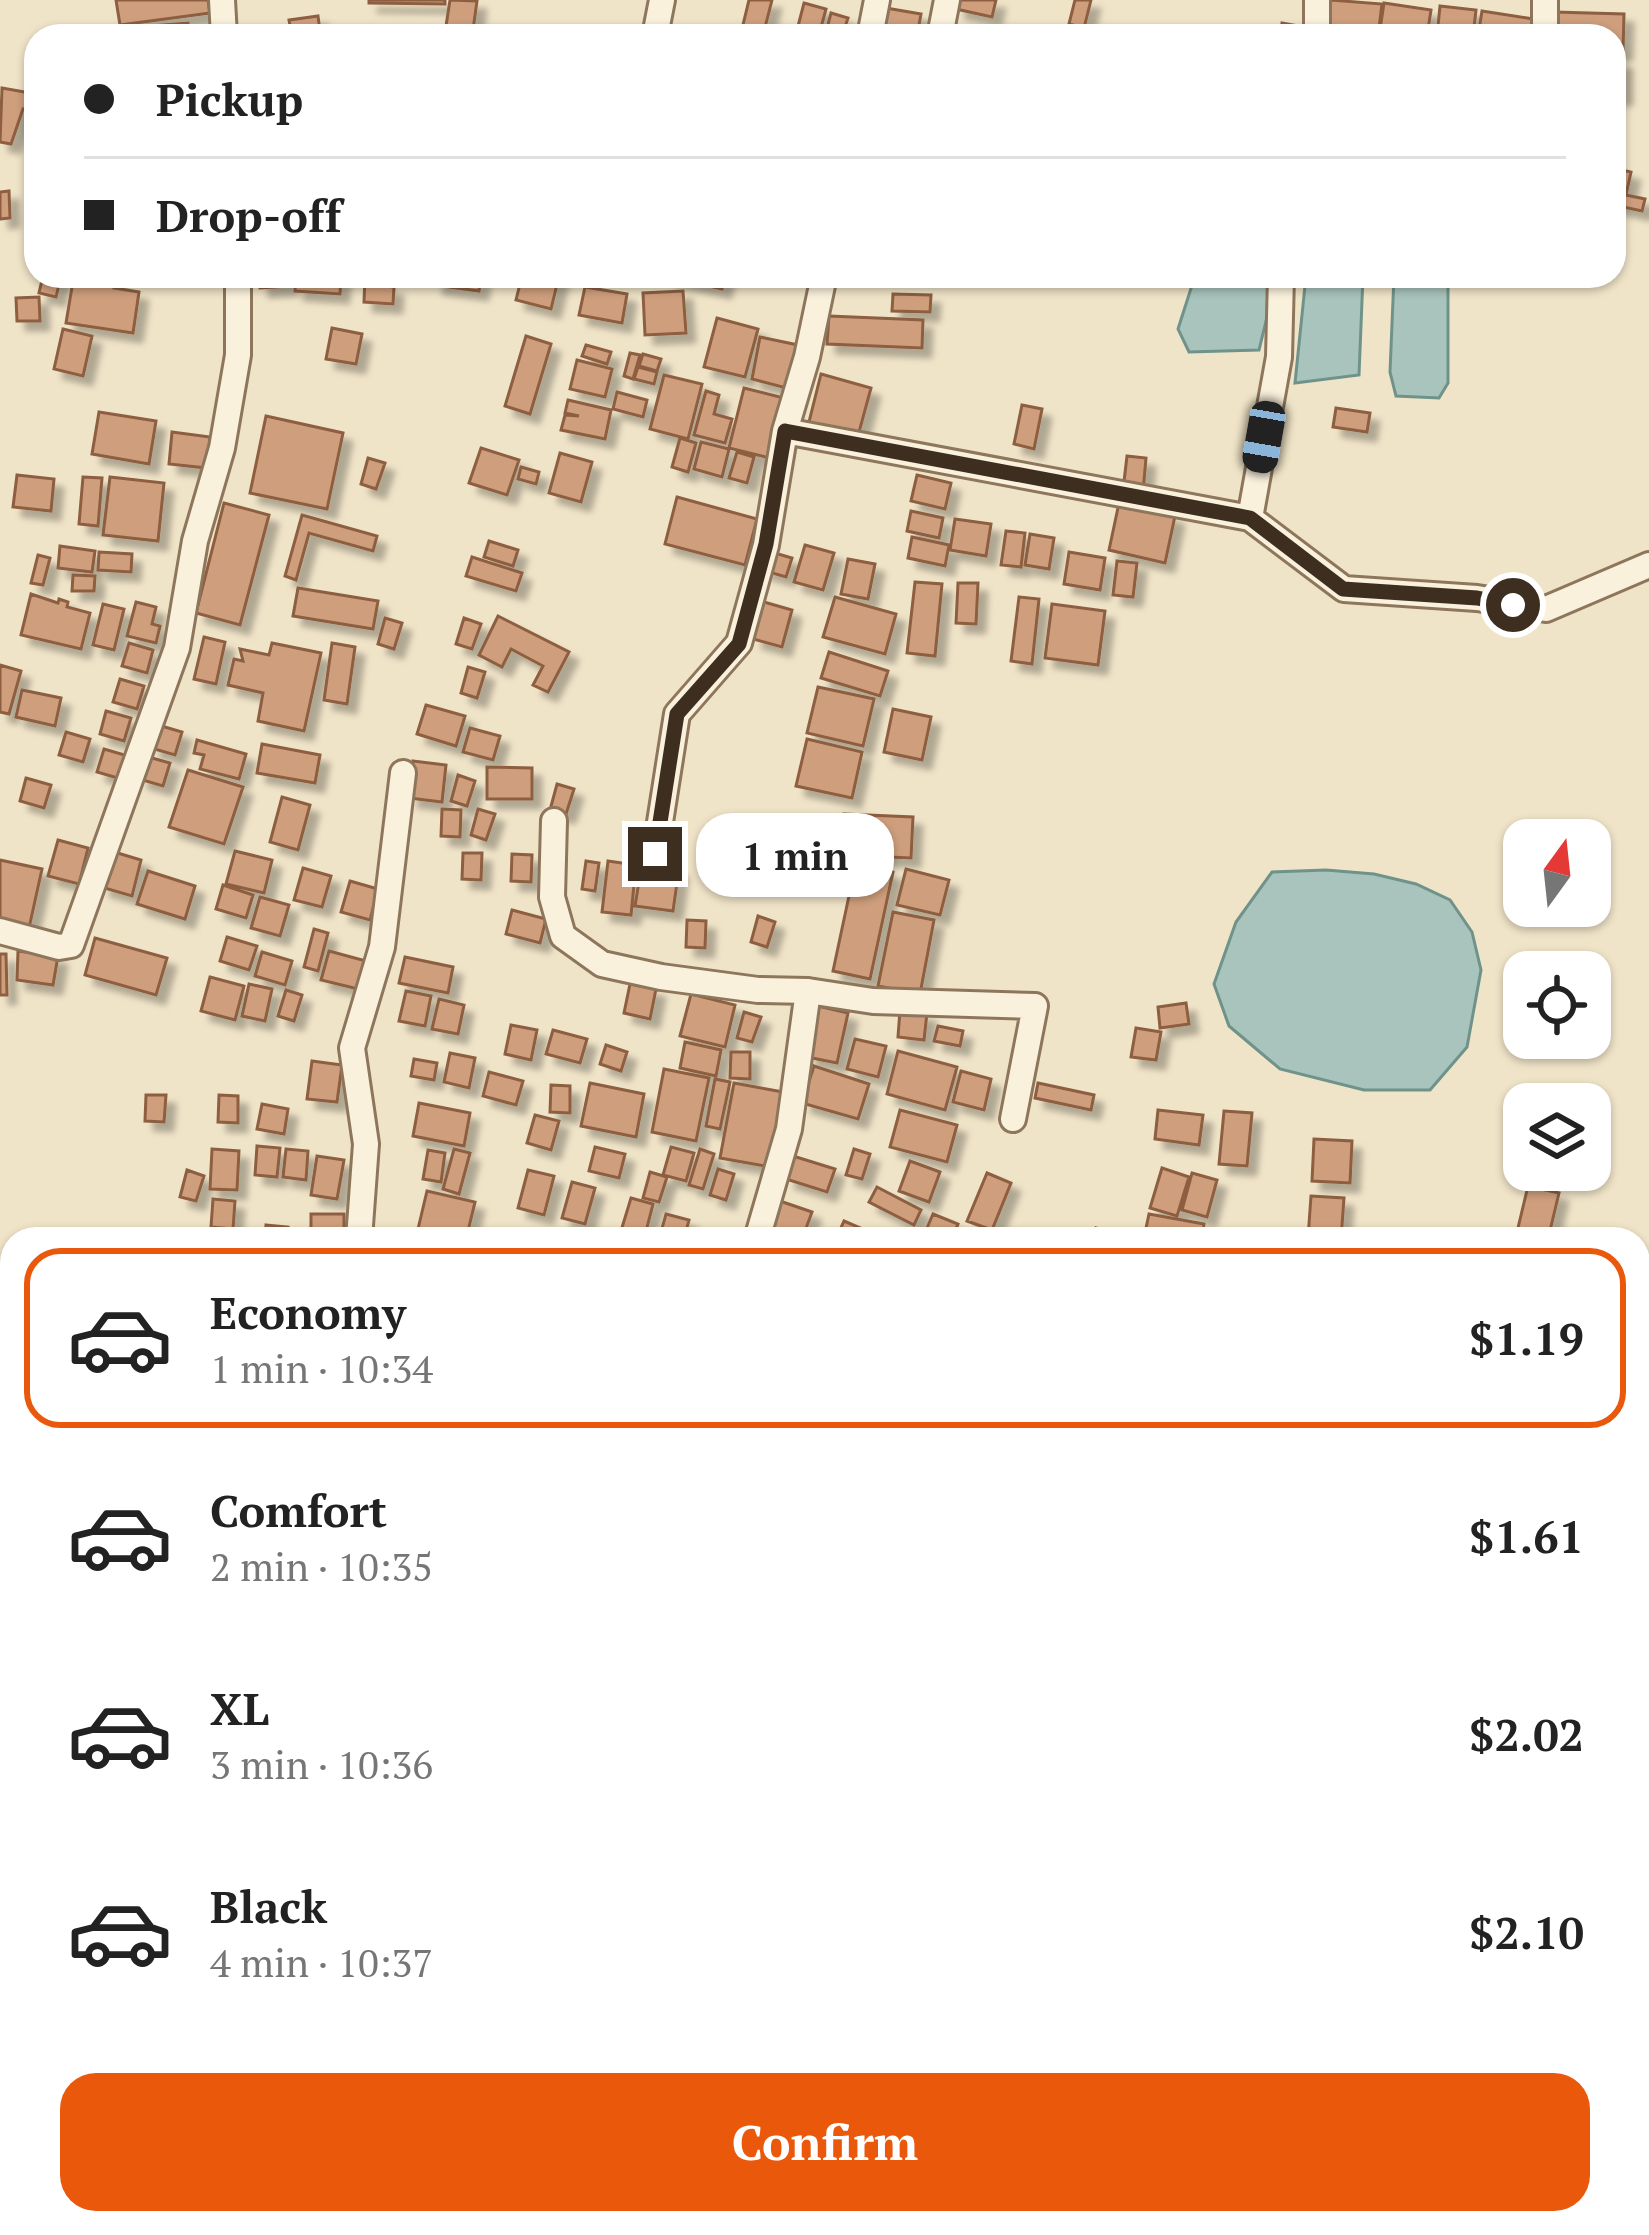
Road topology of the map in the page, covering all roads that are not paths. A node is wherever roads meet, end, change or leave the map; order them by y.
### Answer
1 (238, 288) edge
2 (821, 288) edge
3 (1281, 288) edge
4 (785, 431) junction
5 (1250, 518) junction
6 (1649, 565) edge
7 (403, 773) dead end
8 (554, 821) dead end
9 (655, 854) dead end
10 (0, 932) edge
11 (808, 991) junction
12 (1013, 1119) dead end
13 (360, 1227) edge
14 (760, 1227) edge

1 - 10 street
2 - 4 street
3 - 5 street
4 - 5 street
4 - 9 street
5 - 6 street
7 - 13 street
8 - 11 street
11 - 12 street
11 - 14 street

